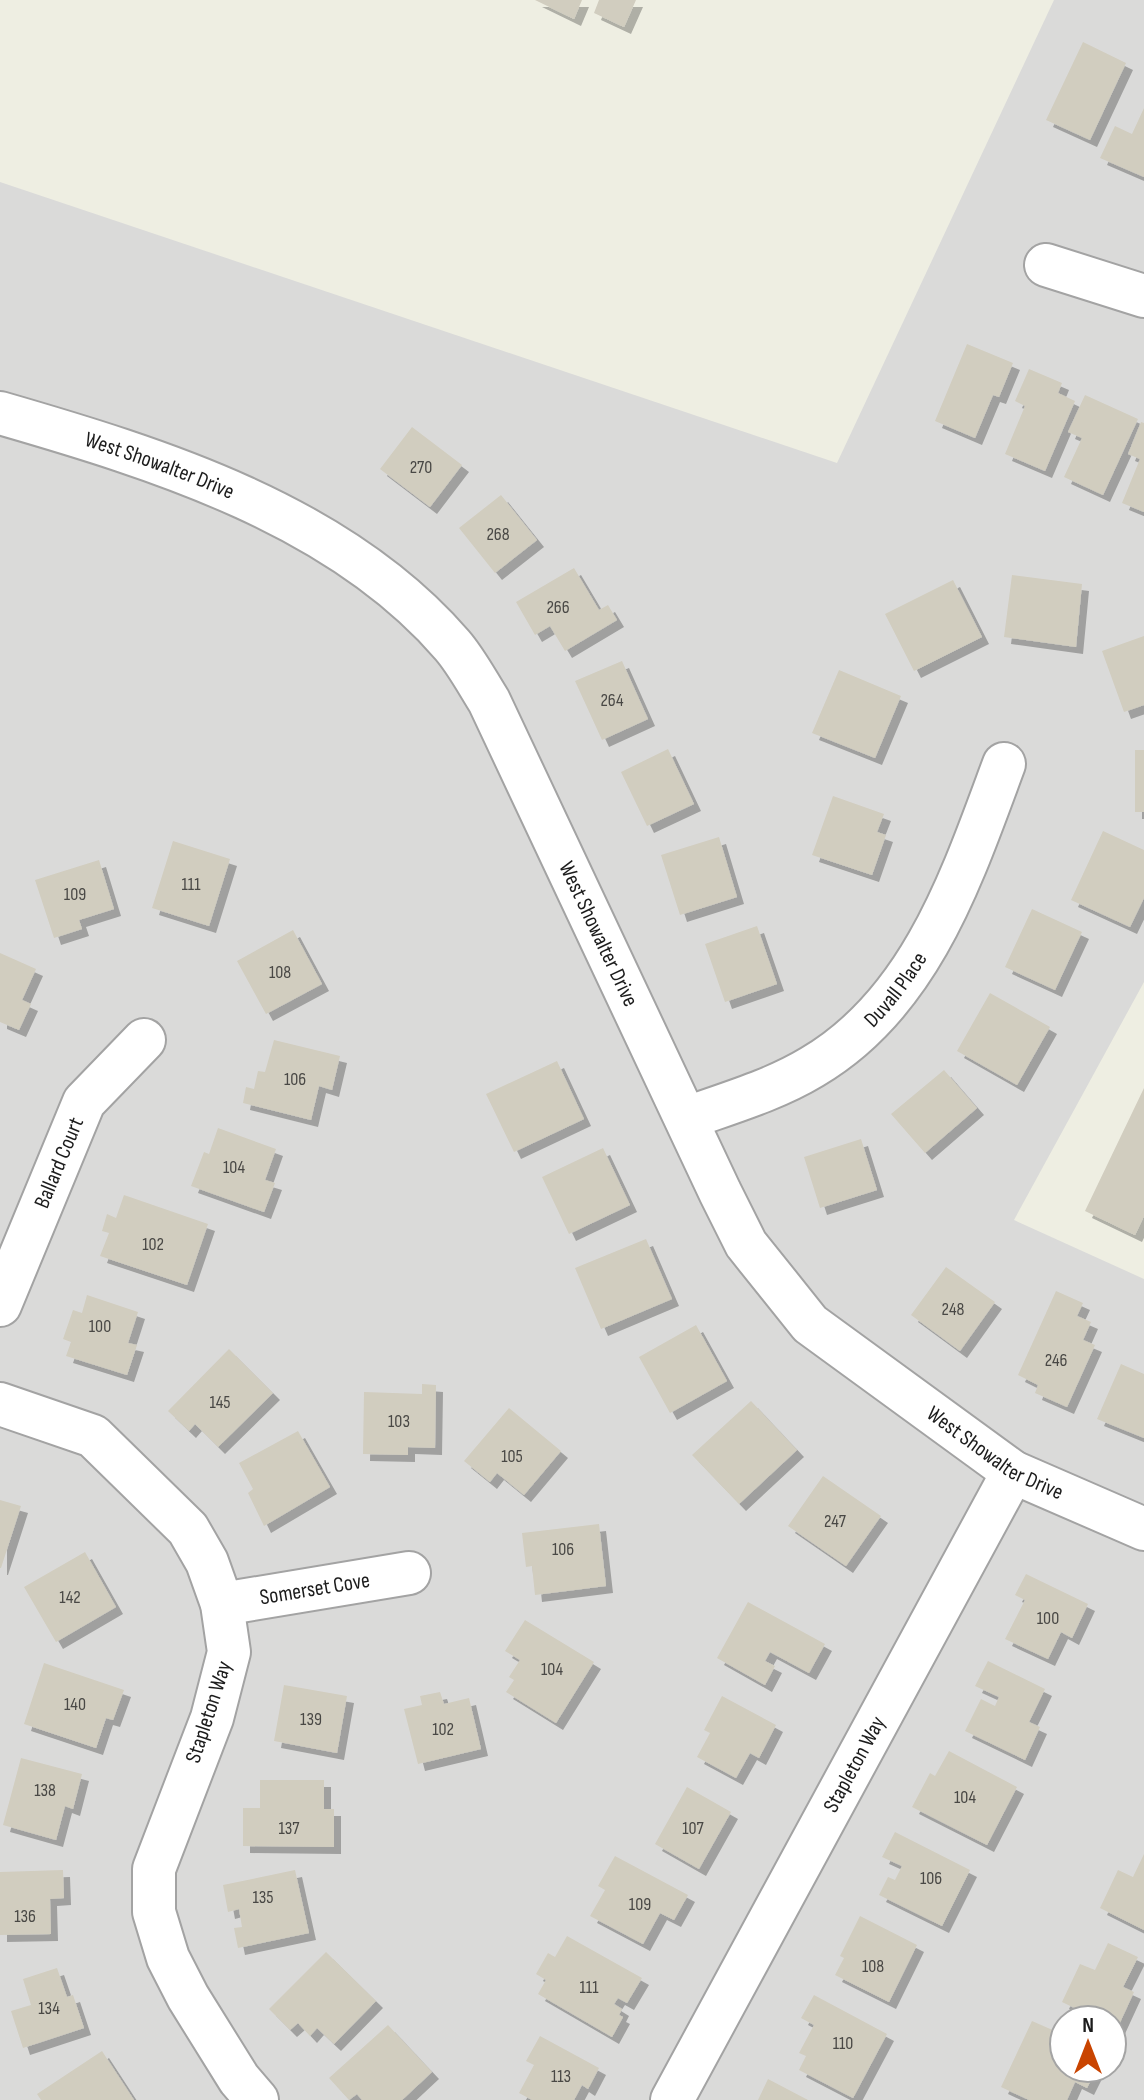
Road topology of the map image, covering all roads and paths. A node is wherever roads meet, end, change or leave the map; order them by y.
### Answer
1 (1046, 265) dead end
2 (1144, 296) edge
3 (0, 413) edge
4 (1004, 764) dead end
5 (144, 1040) dead end
6 (687, 1118) junction
7 (0, 1305) edge
8 (0, 1404) edge
9 (1013, 1472) junction
10 (1144, 1529) edge
11 (409, 1573) dead end
12 (222, 1604) junction
13 (257, 2100) edge
14 (672, 2100) edge

1 - 2 street
3 - 6 street, West Showalter Drive
4 - 6 street, Duvall Place
5 - 7 street, Ballard Court
6 - 9 street, West Showalter Drive
8 - 12 street, Stapleton Way
9 - 10 street, West Showalter Drive
9 - 14 street, Stapleton Way
11 - 12 street, Somerset Cove
12 - 13 street, Stapleton Way

